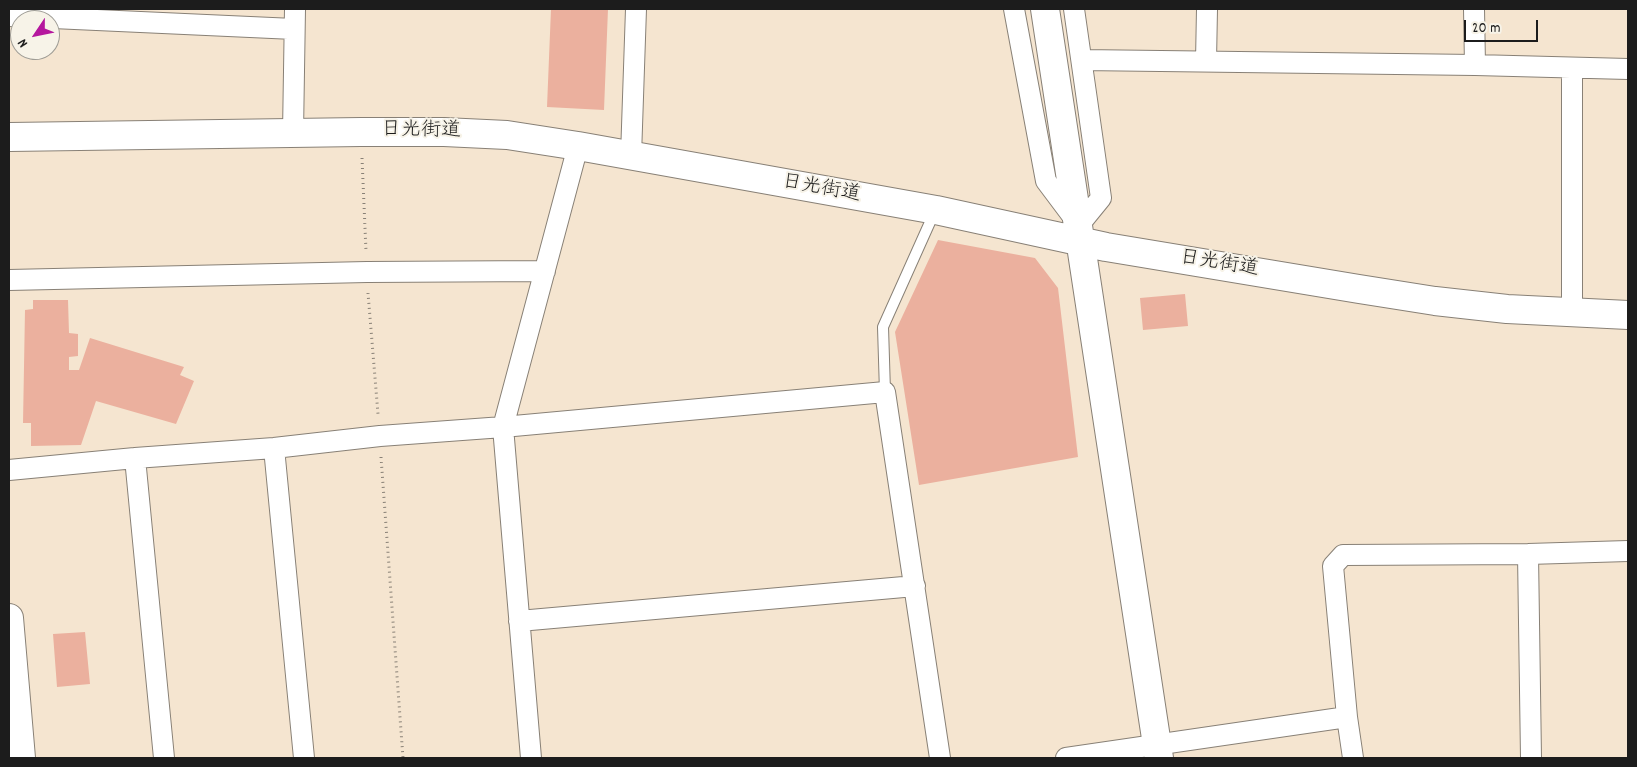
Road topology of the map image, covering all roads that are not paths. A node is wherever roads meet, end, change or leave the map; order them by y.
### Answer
1 (295, 9) edge
2 (636, 9) edge
3 (1014, 9) edge
4 (1045, 9) edge
5 (1074, 9) edge
6 (1207, 9) edge
7 (1474, 9) edge
8 (9, 16) edge
9 (294, 29) junction
10 (1082, 60) junction
11 (1206, 61) junction
12 (1474, 65) junction
13 (1572, 68) junction
14 (1628, 69) edge
15 (293, 133) junction
16 (9, 137) edge
17 (578, 146) junction
18 (631, 156) junction
19 (936, 210) junction
20 (1080, 234) junction
21 (545, 271) junction
22 (9, 280) edge
23 (1572, 312) junction
24 (1628, 315) edge
25 (885, 392) junction
26 (503, 427) junction
27 (274, 448) junction
28 (135, 458) junction
29 (9, 470) edge
30 (1628, 551) edge
31 (1528, 554) junction
32 (915, 586) junction
33 (9, 618) edge
34 (519, 621) junction
35 (1347, 717) junction
36 (16, 745) edge
37 (1158, 752) edge
38 (164, 758) edge
39 (304, 758) edge
40 (531, 758) edge
41 (940, 758) edge
42 (1066, 758) edge
43 (1353, 758) edge
44 (1531, 758) edge

1 - 9 street
2 - 18 street
3 - 20 street
4 - 20 main road
5 - 10 street
6 - 11 street
7 - 12 street
8 - 9 street
9 - 15 street
10 - 11 street
10 - 20 street
11 - 12 street
12 - 13 street
13 - 14 street
13 - 23 street
15 - 16 main road, 日光街道
15 - 17 main road, 日光街道
17 - 18 main road, 日光街道
17 - 21 street
18 - 19 main road, 日光街道
19 - 20 main road, 日光街道
19 - 25 lane
20 - 23 main road, 日光街道
20 - 37 main road
21 - 22 street
21 - 26 street
23 - 24 main road, 日光街道
25 - 26 street
25 - 32 street
26 - 27 street
26 - 34 street
27 - 28 street
27 - 39 street
28 - 29 street
28 - 38 street
30 - 31 street
31 - 35 street
31 - 44 street
32 - 34 street
32 - 41 street
33 - 36 main road
34 - 40 street
35 - 37 street
35 - 43 street
37 - 42 street

